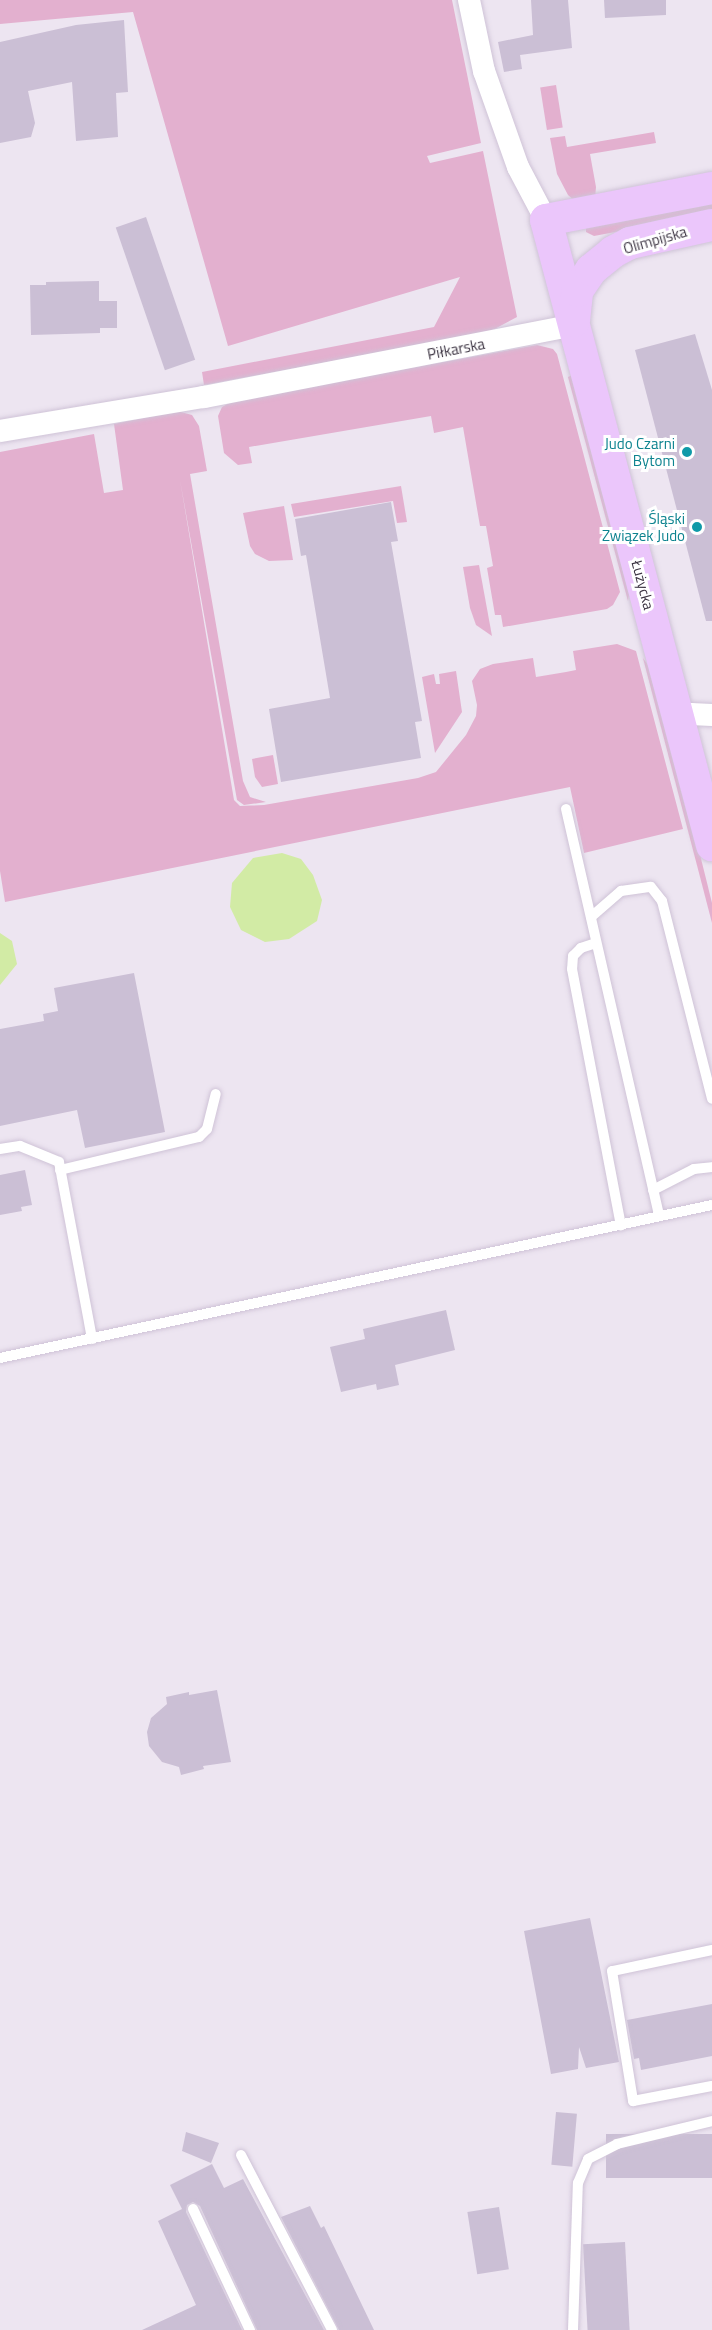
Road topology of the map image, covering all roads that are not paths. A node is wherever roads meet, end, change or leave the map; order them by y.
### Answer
1 (469, 0) edge
2 (712, 188) edge
3 (546, 220) junction
4 (712, 225) edge
5 (574, 325) junction
6 (0, 431) edge
7 (712, 715) edge
8 (678, 717) junction
9 (566, 809) dead end
10 (712, 844) edge
11 (591, 917) junction
12 (596, 943) junction
13 (216, 1094) dead end
14 (712, 1099) edge
15 (0, 1149) edge
16 (712, 1167) edge
17 (60, 1170) junction
18 (653, 1190) junction
19 (712, 1205) edge
20 (659, 1216) junction
21 (621, 1225) junction
22 (92, 1339) junction
23 (0, 1358) edge
24 (712, 1950) edge
25 (712, 2086) edge
26 (712, 2121) edge
27 (241, 2155) dead end
28 (193, 2210) dead end
29 (250, 2330) edge
30 (332, 2330) edge
31 (573, 2330) edge

1 - 3 street
2 - 3 street
3 - 5 street
4 - 5 street, Olimpijska
5 - 6 street, Piłkarska
5 - 8 street, Łużycka
7 - 8 street
8 - 10 street, Łużycka
9 - 11 lane
11 - 12 lane
11 - 14 lane
12 - 18 lane
12 - 21 lane
13 - 17 lane
15 - 17 lane
16 - 18 lane
17 - 22 lane
18 - 20 lane
19 - 20 lane
20 - 21 lane
21 - 22 lane
22 - 23 lane
24 - 25 lane
26 - 31 lane
27 - 30 lane
28 - 29 lane

